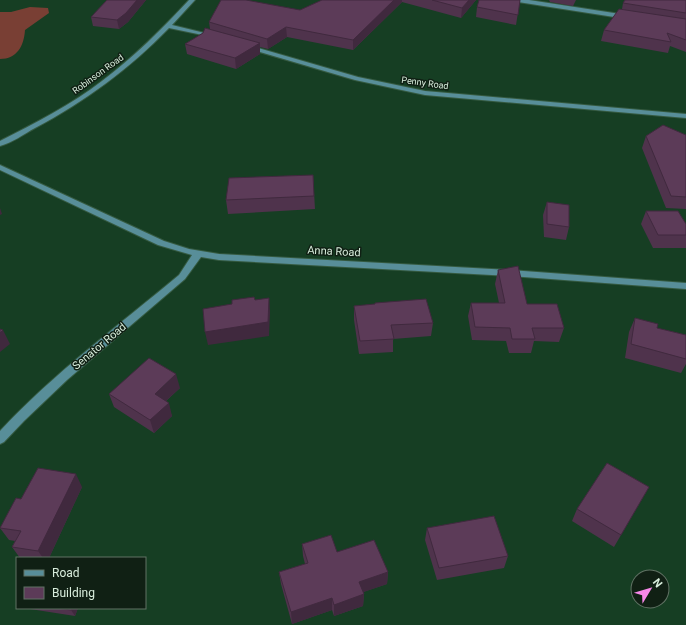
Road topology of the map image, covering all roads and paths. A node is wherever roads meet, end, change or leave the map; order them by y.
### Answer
1 (192, 0) edge
2 (518, 0) edge
3 (634, 18) edge
4 (169, 26) junction
5 (220, 38) edge
6 (242, 45) edge
7 (686, 116) edge
8 (0, 144) edge
9 (0, 167) edge
10 (198, 254) junction
11 (686, 286) edge
12 (0, 439) edge

1 - 4 street, Robinson Road
2 - 3 street
4 - 5 street
4 - 8 street, Robinson Road
6 - 7 street, Penny Road
9 - 10 street, Anna Road
10 - 11 street, Anna Road
10 - 12 street, Senator Road

